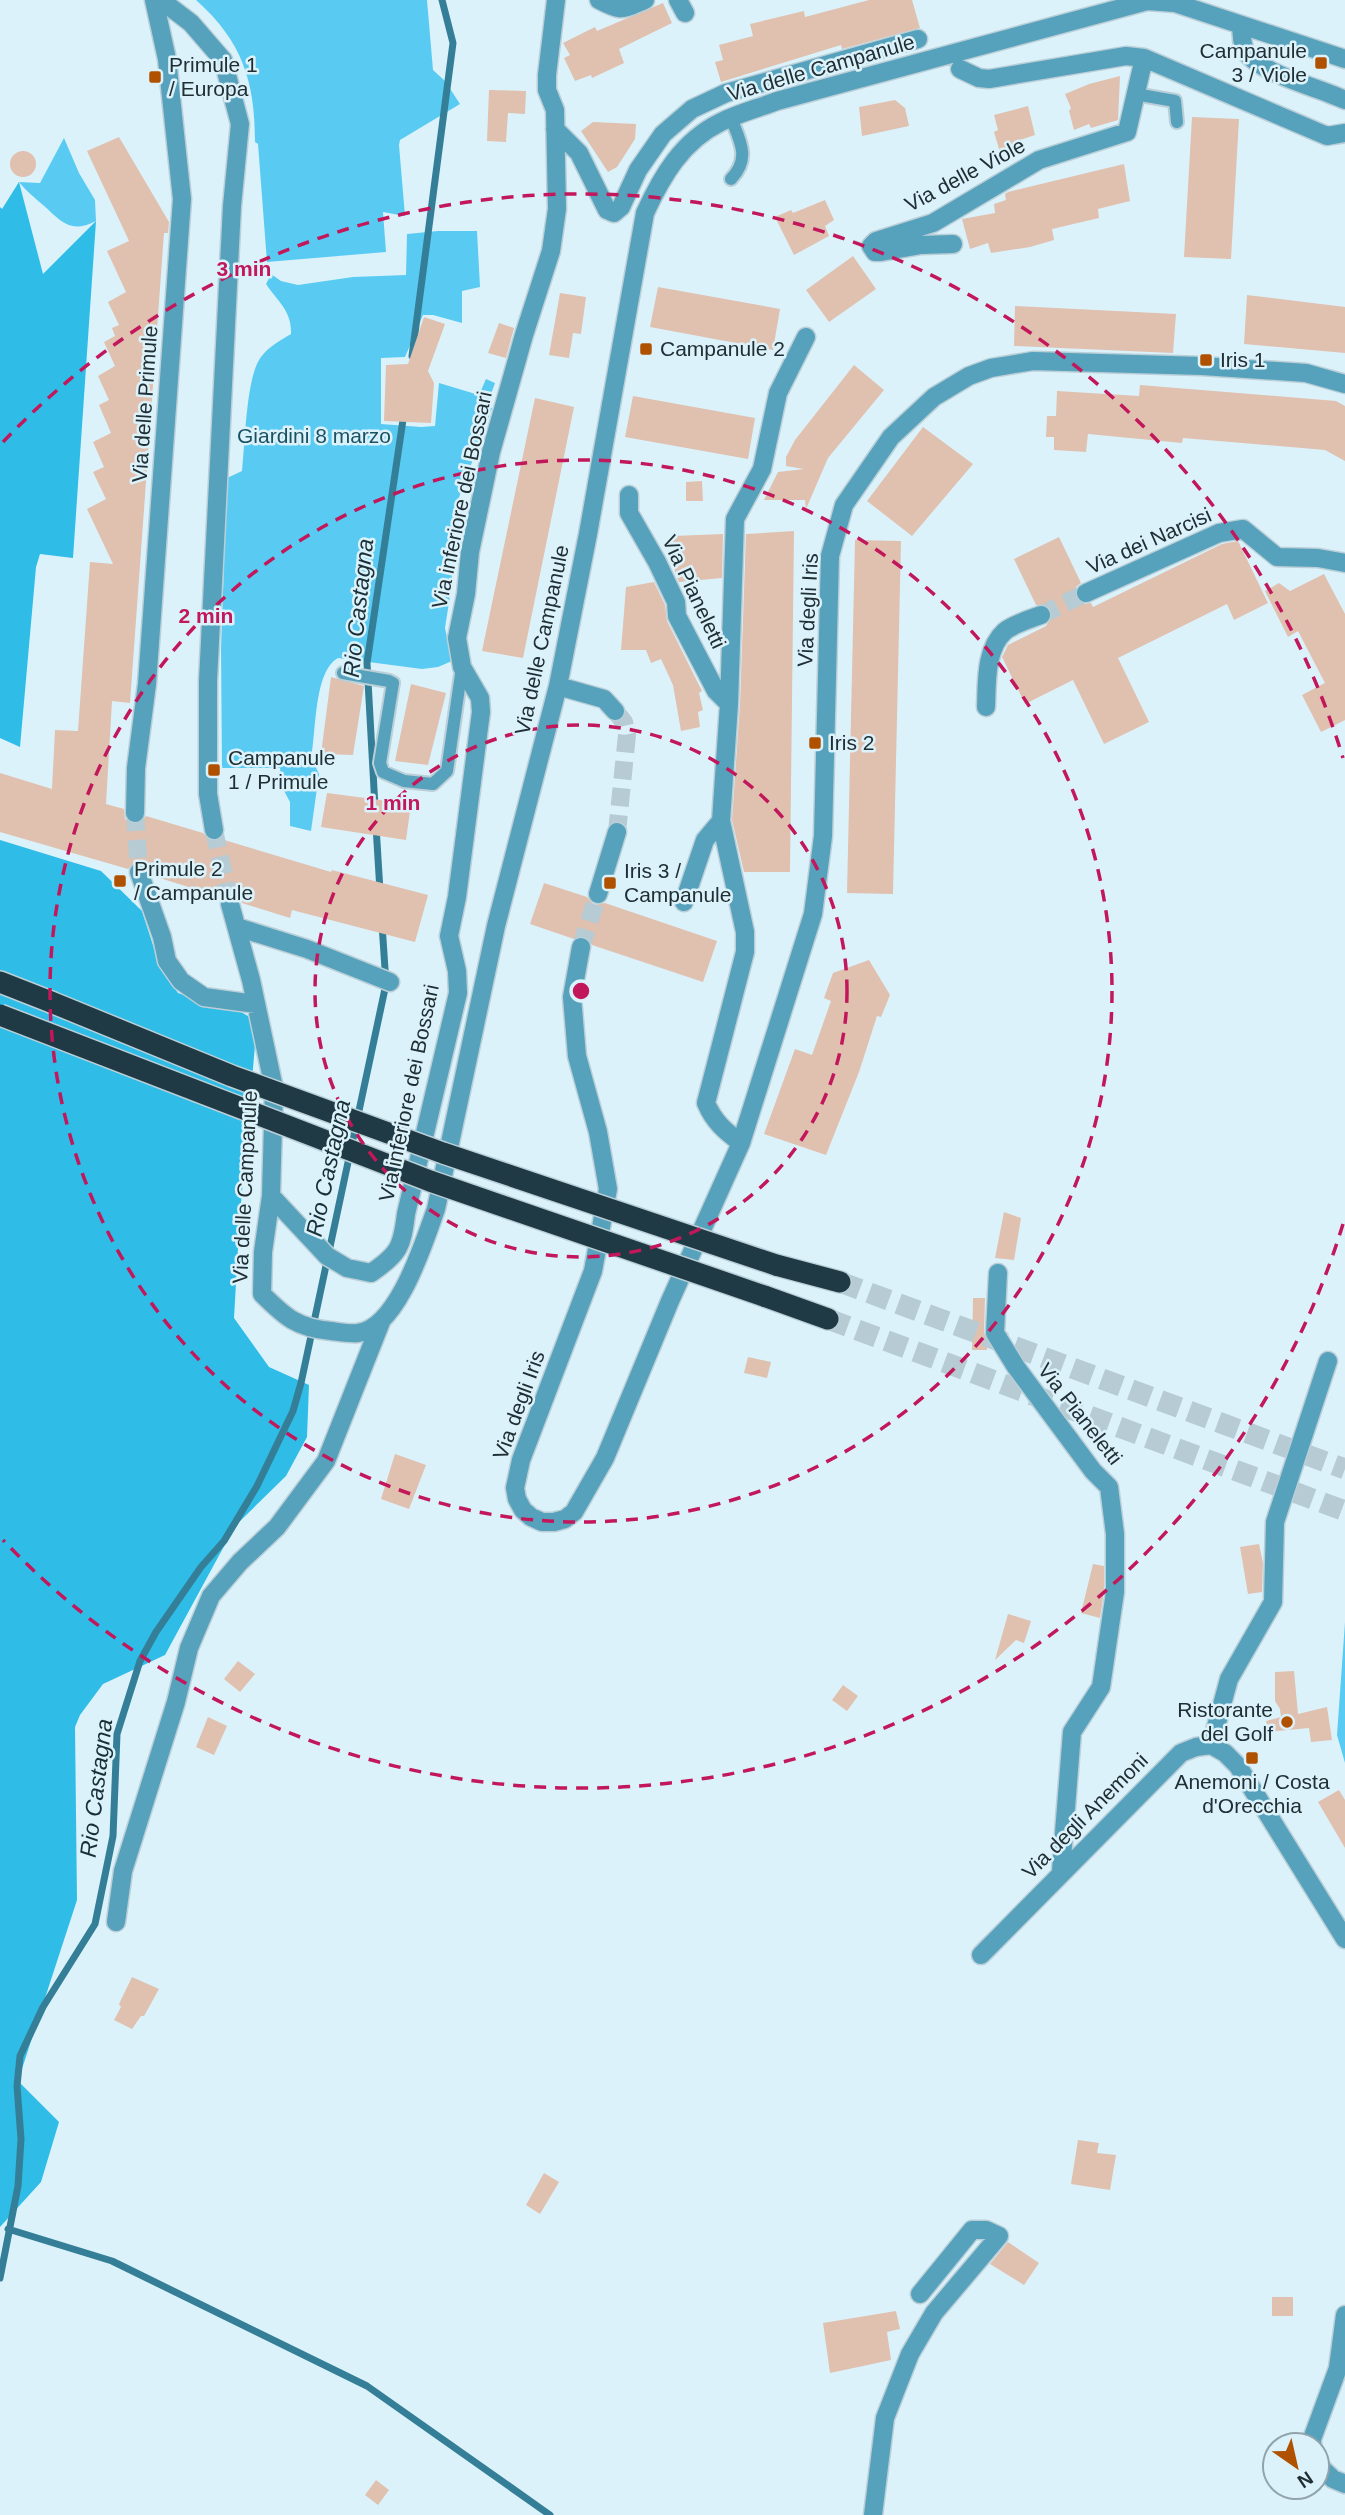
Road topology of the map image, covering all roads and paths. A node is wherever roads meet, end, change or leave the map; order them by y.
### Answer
1 (154, 0) edge
2 (161, 0) edge
3 (556, 0) edge
4 (645, 0) edge
5 (606, 1) edge
6 (1241, 25) junction
7 (918, 39) dead end
8 (1144, 58) junction
9 (1345, 59) edge
10 (960, 69) dead end
11 (1135, 94) junction
12 (1345, 100) edge
13 (731, 118) junction
14 (1177, 122) dead end
15 (555, 129) junction
16 (1345, 133) edge
17 (731, 179) dead end
18 (953, 244) dead end
19 (806, 337) dead end
20 (1345, 384) edge
21 (629, 495) dead end
22 (1345, 563) edge
23 (1086, 593) tunnel mouth
24 (1041, 614) tunnel mouth
25 (462, 667) junction
26 (343, 673) dead end
27 (558, 686) junction
28 (729, 704) junction
29 (986, 707) dead end
30 (615, 711) tunnel mouth
31 (135, 813) tunnel mouth
32 (721, 821) junction
33 (214, 830) tunnel mouth
34 (617, 832) tunnel mouth
35 (139, 872) tunnel mouth
36 (598, 894) tunnel mouth
37 (684, 902) dead end
38 (230, 904) tunnel mouth
39 (237, 927) junction
40 (581, 947) tunnel mouth
41 (0, 982) edge
42 (390, 982) dead end
43 (256, 1004) junction
44 (0, 1015) edge
45 (741, 1143) junction
46 (271, 1196) junction
47 (998, 1273) dead end
48 (840, 1282) tunnel mouth
49 (828, 1319) tunnel mouth
50 (381, 1322) junction
51 (1328, 1361) dead end
52 (1211, 1745) junction
53 (1061, 1871) junction
54 (116, 1922) dead end
55 (1345, 1939) edge
56 (981, 1955) dead end
57 (919, 2294) dead end
58 (1345, 2315) edge
59 (1315, 2431) edge
60 (873, 2515) edge

1 - 31 street, Via delle Primule
2 - 33 street
3 - 15 street
4 - 5 street
6 - 9 street, Via delle Campanule
6 - 12 street
6 - 13 street, Via delle Campanule
7 - 15 street
8 - 10 street
8 - 11 street, Via delle Viole
8 - 16 street
11 - 14 lane
11 - 18 street, Via delle Viole
13 - 17 lane
13 - 27 street, Via delle Campanule
15 - 25 street, Via inferiore dei Bossari
19 - 28 street
20 - 45 street, Via degli Iris
21 - 28 street, Via Pianeletti
22 - 23 street, Via dei Narcisi
24 - 29 street
25 - 26 lane
25 - 46 street, Via inferiore dei Bossari
27 - 30 street
27 - 50 street, Via delle Campanule
28 - 32 street
32 - 37 street
32 - 45 street
34 - 36 street
35 - 43 street
38 - 39 street, Via delle Campanule
39 - 42 street
39 - 43 street, Via delle Campanule
40 - 45 street, Via degli Iris
41 - 48 highway, bridge
43 - 46 street, Via delle Campanule
44 - 49 highway, bridge
46 - 50 street, Via delle Campanule
47 - 53 street, Via Pianeletti
50 - 54 street
51 - 52 street
52 - 53 street, Via degli Anemoni
52 - 55 street
53 - 56 street, Via degli Anemoni
57 - 60 street
58 - 59 street

